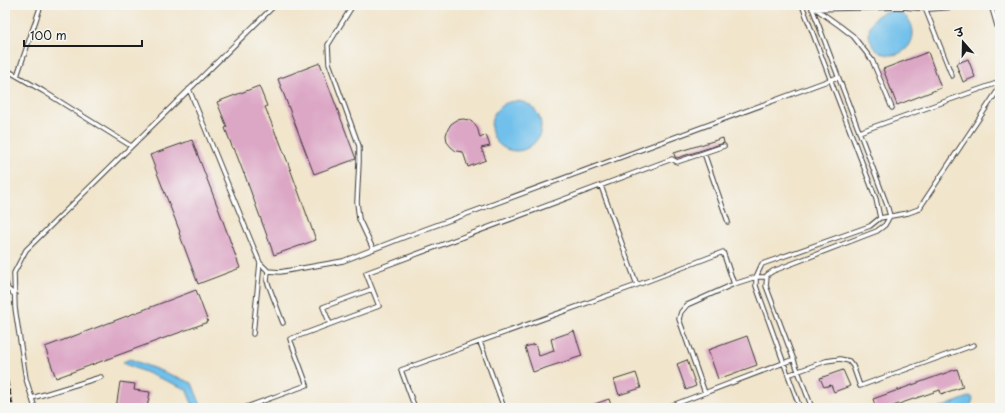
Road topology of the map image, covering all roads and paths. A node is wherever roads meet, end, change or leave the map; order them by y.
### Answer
1 (41, 5) edge
2 (275, 5) edge
3 (353, 5) edge
4 (802, 5) edge
5 (981, 5) edge
6 (991, 5) edge
7 (813, 7) edge
8 (925, 8) junction
9 (1000, 36) edge
10 (5, 69) edge
11 (17, 76) junction
12 (952, 76) dead end
13 (838, 77) junction
14 (831, 80) junction
15 (1000, 82) edge
16 (1000, 87) edge
17 (189, 89) junction
18 (892, 108) dead end
19 (859, 132) junction
20 (131, 146) junction
21 (724, 146) dead end
22 (704, 153) junction
23 (601, 186) junction
24 (890, 216) junction
25 (880, 218) junction
26 (728, 222) dead end
27 (373, 250) junction
28 (260, 263) junction
29 (268, 271) junction
30 (756, 277) junction
31 (767, 278) junction
32 (5, 280) edge
33 (734, 284) junction
34 (637, 285) junction
35 (372, 288) junction
36 (15, 295) junction
37 (283, 323) dead end
38 (330, 324) junction
39 (253, 334) dead end
40 (480, 342) junction
41 (974, 345) dead end
42 (794, 359) junction
43 (783, 363) junction
44 (798, 371) junction
45 (788, 376) junction
46 (102, 377) dead end
47 (705, 393) junction
48 (32, 398) junction
49 (35, 408) edge
50 (244, 408) edge
51 (415, 408) edge
52 (504, 408) edge
53 (665, 408) edge
54 (800, 408) edge
55 (812, 408) edge

1 - 11 lane
2 - 17 lane
3 - 27 lane
4 - 14 lane
5 - 8 lane
6 - 9 lane
7 - 8 lane
7 - 13 lane
7 - 18 lane
8 - 12 lane
10 - 11 lane
11 - 20 lane
13 - 14 lane
13 - 19 lane
14 - 25 lane
14 - 27 lane
15 - 19 lane
16 - 24 lane
17 - 20 lane
17 - 28 lane
19 - 24 lane
20 - 36 lane
21 - 22 lane
22 - 23 lane
22 - 26 lane
23 - 34 lane
23 - 35 lane
24 - 25 lane
24 - 31 lane
25 - 30 lane
27 - 29 lane
28 - 29 lane
28 - 39 lane
29 - 37 lane
30 - 31 lane
30 - 33 lane
30 - 43 lane
31 - 42 lane
32 - 36 lane
33 - 34 lane
33 - 47 lane
34 - 40 lane
35 - 38 lane
35 - 38 lane
36 - 48 lane
38 - 50 lane
40 - 51 lane
40 - 52 lane
41 - 44 lane
42 - 43 lane
42 - 44 lane
43 - 45 lane
43 - 47 lane
44 - 45 lane
44 - 55 lane
45 - 54 lane
46 - 48 lane
47 - 53 lane
48 - 49 lane

